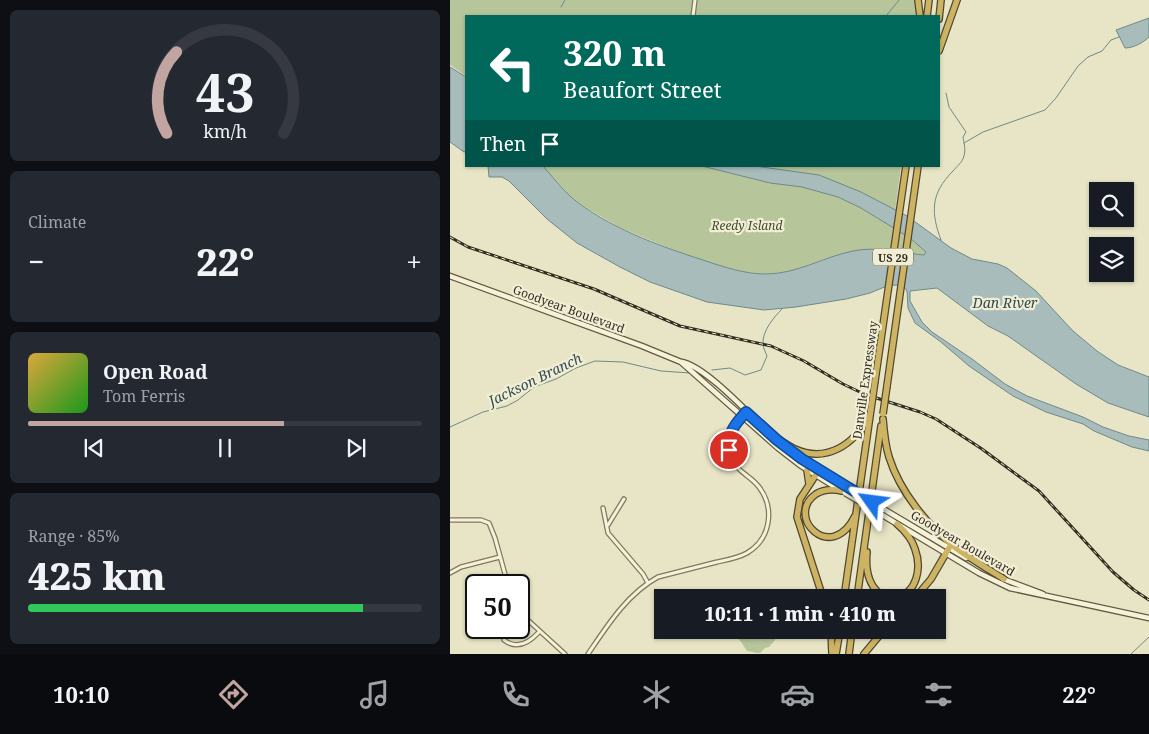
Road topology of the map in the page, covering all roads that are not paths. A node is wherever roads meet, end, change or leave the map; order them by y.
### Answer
1 (695, 0) edge
2 (918, 0) edge
3 (929, 0) edge
4 (941, 0) edge
5 (957, 0) edge
6 (693, 15) edge
7 (920, 15) edge
8 (927, 15) edge
9 (939, 15) edge
10 (940, 48) edge
11 (906, 167) edge
12 (918, 167) edge
13 (450, 276) edge
14 (680, 362) junction
15 (871, 410) junction
16 (746, 412) junction
17 (742, 416) junction
18 (883, 416) junction
19 (766, 430) junction
20 (807, 470) junction
21 (817, 473) junction
22 (809, 484) junction
23 (844, 490) junction
24 (624, 499) dead end
25 (603, 508) dead end
26 (858, 510) junction
27 (450, 520) edge
28 (897, 524) junction
29 (608, 526) junction
30 (866, 534) junction
31 (948, 551) junction
32 (500, 557) junction
33 (450, 573) edge
34 (505, 574) edge
35 (1004, 579) junction
36 (648, 583) junction
37 (821, 589) edge
38 (845, 589) edge
39 (858, 589) edge
40 (875, 589) edge
41 (911, 589) edge
42 (923, 589) edge
43 (1046, 595) junction
44 (1149, 618) edge
45 (530, 623) edge
46 (539, 632) junction
47 (831, 639) edge
48 (838, 639) edge
49 (851, 639) edge
50 (876, 639) edge
51 (504, 640) dead end
52 (565, 654) edge
53 (588, 654) edge
54 (832, 654) edge
55 (836, 654) edge
56 (849, 654) edge
57 (864, 654) edge

1 - 6 street
2 - 7 highway
3 - 8 highway
4 - 9 highway
5 - 10 highway
11 - 15 highway, Danville Expressway / US 29, bridge
12 - 18 highway, Danville Expressway / US 29, bridge
13 - 14 main road, Goodyear Boulevard
14 - 16 main road, Goodyear Boulevard
14 - 17 main road, Goodyear Boulevard
15 - 19 highway
15 - 26 highway, Danville Expressway / US 29
16 - 17 street
16 - 19 main road, Goodyear Boulevard
17 - 20 main road, Goodyear Boulevard
17 - 36 street
18 - 30 highway, Danville Expressway / US 29
18 - 35 highway
19 - 21 main road, Goodyear Boulevard
20 - 21 main road, Goodyear Boulevard
20 - 22 highway
21 - 22 highway
21 - 23 main road, Goodyear Boulevard
22 - 37 highway
23 - 26 highway
23 - 28 main road, Goodyear Boulevard, bridge
23 - 31 main road, Goodyear Boulevard, bridge
24 - 29 street
25 - 29 street
26 - 38 highway, Danville Expressway / US 29
27 - 32 street
28 - 31 main road, Goodyear Boulevard
28 - 41 highway
29 - 36 street
30 - 39 highway, Danville Expressway / US 29
30 - 40 highway
31 - 35 main road, Goodyear Boulevard
31 - 42 highway
31 - 43 main road, Goodyear Boulevard
32 - 33 street
32 - 34 street
35 - 43 main road, Goodyear Boulevard
36 - 53 street
43 - 44 main road, Goodyear Boulevard
45 - 46 street
46 - 51 street
46 - 52 street
47 - 54 highway
48 - 55 highway
49 - 56 highway
50 - 57 highway

